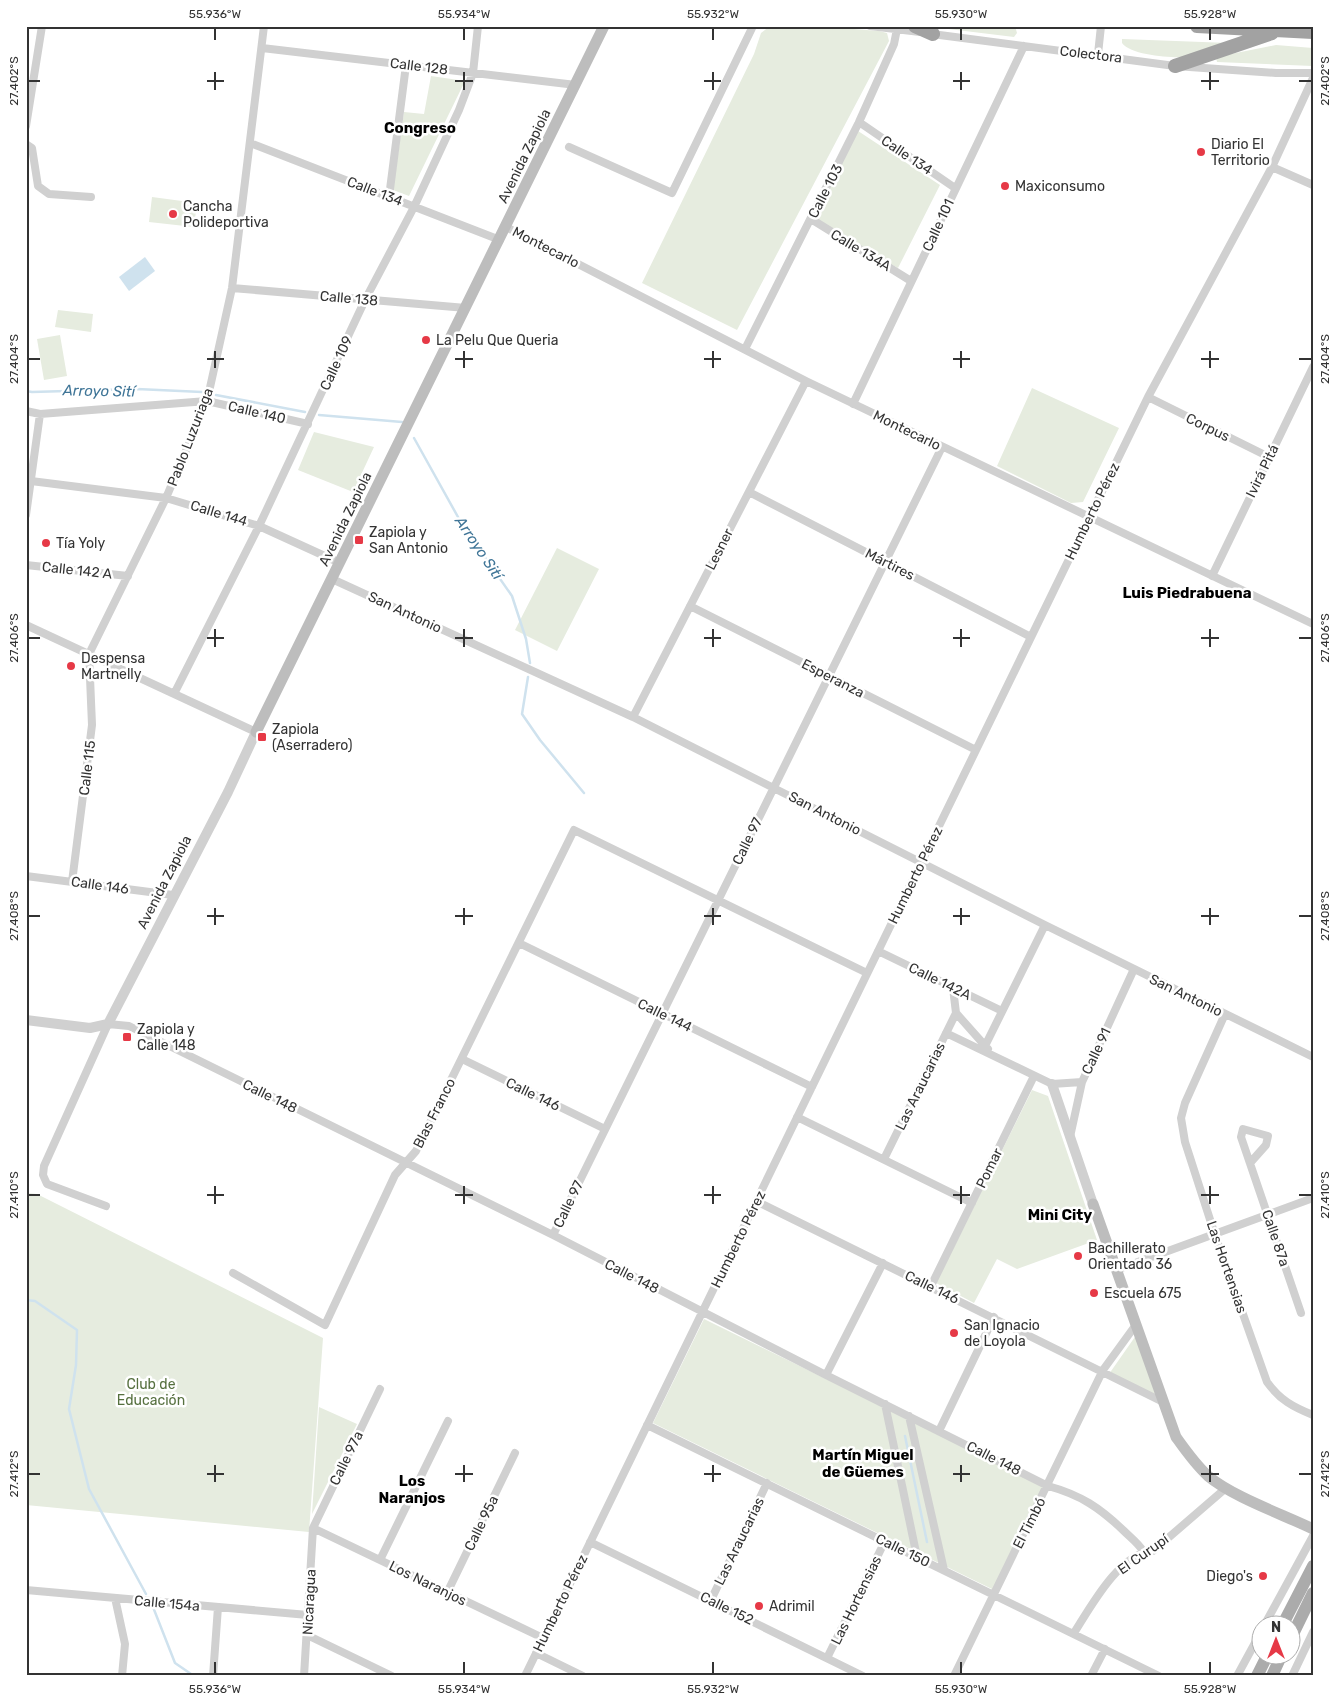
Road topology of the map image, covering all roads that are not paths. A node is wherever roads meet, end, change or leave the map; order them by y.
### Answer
1 (42, 26) edge
2 (264, 26) edge
3 (478, 26) edge
4 (604, 26) edge
5 (752, 26) edge
6 (870, 26) edge
7 (915, 26) edge
8 (1101, 26) edge
9 (1197, 26) edge
10 (897, 30) junction
11 (1277, 32) junction
12 (1313, 32) edge
13 (933, 34) junction
14 (1024, 46) junction
15 (262, 48) junction
16 (1098, 54) junction
17 (406, 65) junction
18 (1175, 66) junction
19 (473, 73) junction
20 (1313, 73) edge
21 (1313, 78) edge
22 (576, 85) junction
23 (859, 122) junction
24 (26, 126) edge
25 (250, 143) junction
26 (26, 144) edge
27 (569, 147) dead end
28 (1272, 167) junction
29 (1313, 185) edge
30 (955, 188) junction
31 (91, 197) dead end
32 (389, 197) junction
33 (414, 207) junction
34 (810, 219) junction
35 (506, 227) junction
36 (500, 240) junction
37 (911, 280) junction
38 (232, 288) junction
39 (365, 300) junction
40 (466, 308) junction
41 (745, 349) junction
42 (1313, 367) edge
43 (806, 381) junction
44 (1148, 397) junction
45 (207, 401) junction
46 (853, 404) junction
47 (26, 412) edge
48 (40, 414) junction
49 (308, 424) junction
50 (942, 447) junction
51 (1269, 457) junction
52 (31, 481) junction
53 (749, 492) junction
54 (28, 495) edge
55 (166, 498) junction
56 (26, 515) edge
57 (1089, 518) junction
58 (259, 526) junction
59 (886, 561) junction
60 (340, 563) junction
61 (26, 565) edge
62 (128, 576) junction
63 (1212, 576) junction
64 (332, 579) junction
65 (690, 606) junction
66 (1313, 624) edge
67 (26, 625) edge
68 (1031, 637) junction
69 (89, 654) junction
70 (829, 676) junction
71 (174, 694) junction
72 (633, 718) junction
73 (256, 732) junction
74 (976, 750) junction
75 (774, 787) junction
76 (921, 863) junction
77 (26, 876) edge
78 (72, 882) junction
79 (174, 895) junction
80 (718, 901) junction
81 (1044, 925) junction
82 (519, 944) junction
83 (878, 951) junction
84 (1134, 969) junction
85 (867, 974) junction
86 (953, 988) junction
87 (1002, 1011) junction
88 (956, 1013) junction
89 (662, 1014) junction
90 (1225, 1014) junction
91 (26, 1020) edge
92 (108, 1024) junction
93 (946, 1033) junction
94 (985, 1046) junction
95 (994, 1056) junction
96 (1313, 1057) edge
97 (462, 1059) junction
98 (1034, 1076) junction
99 (1082, 1082) junction
100 (1052, 1084) junction
101 (812, 1087) junction
102 (797, 1117) junction
103 (605, 1129) junction
104 (1070, 1138) junction
105 (884, 1159) junction
106 (406, 1163) junction
107 (1250, 1163) junction
108 (1313, 1198) edge
109 (756, 1201) junction
110 (972, 1203) junction
111 (1093, 1204) joint
112 (106, 1206) dead end
113 (1268, 1215) junction
114 (553, 1235) junction
115 (1215, 1235) junction
116 (883, 1263) junction
117 (1116, 1270) junction
118 (233, 1273) dead end
119 (931, 1286) junction
120 (702, 1312) junction
121 (1301, 1313) dead end
122 (994, 1317) junction
123 (1135, 1326) junction
124 (1103, 1370) junction
125 (826, 1375) junction
126 (380, 1389) dead end
127 (1161, 1401) junction
128 (886, 1404) junction
129 (1313, 1415) edge
130 (909, 1416) junction
131 (448, 1421) dead end
132 (647, 1425) junction
133 (939, 1431) junction
134 (515, 1453) dead end
135 (767, 1483) junction
136 (1048, 1486) junction
137 (1226, 1488) junction
138 (313, 1528) junction
139 (1313, 1529) edge
140 (1313, 1536) edge
141 (885, 1541) junction
142 (590, 1542) junction
143 (1143, 1551) junction
144 (917, 1557) junction
145 (380, 1560) junction
146 (1313, 1566) edge
147 (944, 1570) junction
148 (26, 1590) edge
149 (447, 1593) junction
150 (1313, 1593) edge
151 (994, 1594) junction
152 (115, 1598) junction
153 (711, 1600) junction
154 (218, 1607) junction
155 (1270, 1614) edge
156 (1288, 1614) edge
157 (308, 1615) junction
158 (1302, 1616) edge
159 (1313, 1632) edge
160 (1074, 1633) junction
161 (307, 1635) junction
162 (543, 1638) junction
163 (1252, 1648) edge
164 (1105, 1649) junction
165 (536, 1652) junction
166 (827, 1658) junction
167 (1263, 1664) edge
168 (1277, 1664) edge
169 (122, 1676) edge
170 (213, 1676) edge
171 (304, 1676) edge
172 (392, 1676) edge
173 (525, 1676) edge
174 (583, 1676) edge
175 (863, 1676) edge
176 (954, 1676) edge
177 (1092, 1676) edge
178 (1159, 1676) edge
179 (1236, 1676) edge
180 (1257, 1676) edge
181 (1272, 1676) edge
182 (1292, 1676) edge

1 - 24 street
2 - 15 street, Pablo Luzuriaga
3 - 19 street, Calle 109
4 - 22 main road, Avenida Zapiola
5 - 27 street
6 - 10 street, Colectora
7 - 13 highway
8 - 16 street
9 - 11 highway
10 - 13 street, Colectora
10 - 23 street, Calle 103
11 - 12 highway
11 - 18 highway
13 - 14 street, Colectora
14 - 16 street, Colectora
14 - 30 street, Calle 101
15 - 17 street, Calle 128
15 - 25 street, Pablo Luzuriaga
16 - 18 street, Colectora
17 - 19 street, Calle 128
17 - 32 street
18 - 20 street, Colectora
19 - 22 street, Calle 128
19 - 33 street, Calle 109
21 - 28 street, Humberto Pérez
22 - 35 main road, Avenida Zapiola
23 - 30 street, Calle 134
23 - 34 street, Calle 103
25 - 32 street, Calle 134
25 - 38 street, Pablo Luzuriaga
26 - 31 street
28 - 29 street
28 - 44 street, Humberto Pérez
30 - 37 street, Calle 101
32 - 33 street, Calle 134
33 - 36 street, Calle 134
33 - 39 street, Calle 109
34 - 37 street, Calle 134A
34 - 41 street, Calle 103
35 - 36 main road, Avenida Zapiola
35 - 41 street, Montecarlo
36 - 40 main road, Avenida Zapiola
37 - 46 street, Calle 101
38 - 39 street, Calle 138
38 - 45 street, Pablo Luzuriaga
39 - 40 street, Calle 138
39 - 49 street, Calle 109
40 - 60 main road, Avenida Zapiola
41 - 43 street, Montecarlo
42 - 51 street, Ivirá Pitá
43 - 46 street, Montecarlo
43 - 53 street, Lesner
44 - 51 street, Corpus
44 - 57 street, Humberto Pérez
45 - 48 street, Calle 140
45 - 49 street, Calle 140
45 - 55 street, Pablo Luzuriaga
46 - 50 street, Montecarlo
47 - 48 street, Calle 140
48 - 52 street
49 - 58 street, Calle 109
50 - 57 street, Montecarlo
50 - 59 street, Calle 97
51 - 63 street, Ivirá Pitá
52 - 54 street
52 - 55 street, Calle 144
53 - 59 street, Mártires
53 - 65 street, Lesner
54 - 56 street
55 - 58 street, Calle 144
55 - 62 street, Pablo Luzuriaga
57 - 63 street, Montecarlo
57 - 68 street, Humberto Pérez
58 - 60 street, Calle 144
58 - 71 street, Calle 109
59 - 68 street, Mártires
59 - 70 street, Calle 97
60 - 64 main road, Avenida Zapiola
61 - 62 street, Calle 142 A
62 - 69 street, Pablo Luzuriaga
63 - 66 street, Montecarlo
64 - 72 street, San Antonio
64 - 73 main road, Avenida Zapiola
65 - 70 street, Esperanza
65 - 72 street, Lesner
67 - 69 street
68 - 74 street, Humberto Pérez
69 - 71 street
69 - 78 street, Calle 115
70 - 74 street, Esperanza
70 - 75 street, Calle 97
71 - 73 street
72 - 75 street, San Antonio
73 - 79 street, Avenida Zapiola
74 - 76 street, Humberto Pérez
75 - 76 street, San Antonio
75 - 80 street, Calle 97
76 - 81 street, San Antonio
76 - 83 street, Humberto Pérez
77 - 78 street, Calle 146
78 - 79 street, Calle 146
79 - 92 street, Avenida Zapiola
80 - 82 street, Blas Franco
80 - 85 street
80 - 89 street, Calle 97
81 - 84 street, San Antonio
81 - 87 street
82 - 89 street, Calle 144
82 - 97 street, Blas Franco
83 - 85 street, Humberto Pérez
83 - 86 street, Calle 142A
84 - 90 street, San Antonio
84 - 99 street, Calle 91
85 - 101 street, Humberto Pérez
86 - 87 street, Calle 142A
86 - 88 street
87 - 94 street
88 - 93 street, Las Araucarias
88 - 94 street
89 - 101 street, Calle 144
89 - 103 street, Calle 97
90 - 96 street, San Antonio
90 - 115 street, Las Hortensias
91 - 92 street
92 - 106 street, Calle 148
92 - 112 street
93 - 95 street
93 - 105 street, Las Araucarias
94 - 95 street
95 - 98 street
97 - 103 street, Calle 146
97 - 106 street, Blas Franco
98 - 100 street
98 - 110 street, Pomar
99 - 100 street
99 - 104 street, Calle 91
100 - 104 street
101 - 102 street, Humberto Pérez
102 - 105 street
102 - 109 street, Humberto Pérez
103 - 114 street, Calle 97
104 - 111 street
105 - 110 street
106 - 114 street, Calle 148
106 - 118 street, Blas Franco
107 - 107 street, Calle 87a
107 - 113 street, Calle 87a
108 - 113 street
109 - 116 street, Calle 146
109 - 120 street, Humberto Pérez
110 - 119 street, Pomar
111 - 117 main road
113 - 115 street
113 - 121 street, Calle 87a
114 - 120 street, Calle 148
115 - 117 street
115 - 129 street, Las Hortensias
116 - 119 street, Calle 146
116 - 125 street
117 - 123 main road
119 - 122 street, Calle 146
120 - 125 street, Calle 148
120 - 132 street, Humberto Pérez
122 - 124 street, Calle 146
122 - 133 street
123 - 124 street, El Timbó
123 - 127 main road
124 - 127 street, Calle 146
124 - 136 street, El Timbó
125 - 128 street, Calle 148
126 - 138 street, Calle 97a
127 - 137 main road
128 - 130 street, Calle 148
128 - 144 street
130 - 133 street, Calle 148
130 - 147 street
131 - 145 street
132 - 135 street, Calle 150
132 - 142 street, Humberto Pérez
133 - 136 street, Calle 148
134 - 149 street, Calle 95a
135 - 141 street, Calle 150
135 - 153 street, Las Araucarias
136 - 143 street, Calle 148
136 - 151 street, El Timbó
137 - 139 main road
137 - 143 street, El Curupí
138 - 145 street, Los Naranjos
138 - 157 street, Nicaragua
140 - 155 street
141 - 144 street, Calle 150
141 - 166 street, Las Hortensias
142 - 153 street, Calle 152
142 - 162 street, Humberto Pérez
143 - 160 street, El Curupí
144 - 147 street, Calle 150
145 - 149 street, Los Naranjos
146 - 156 main road
147 - 151 street, Calle 150
148 - 152 street, Calle 154a
149 - 162 street, Los Naranjos
150 - 158 main road
151 - 160 street, Calle 150
151 - 176 street, El Timbó
152 - 154 street, Calle 154a
152 - 169 street
153 - 166 street, Calle 152
154 - 157 street, Calle 154a
154 - 170 street
157 - 161 street, Nicaragua
159 - 182 street
160 - 164 street, Calle 150
161 - 171 street, Nicaragua
161 - 172 street
162 - 165 street, Humberto Pérez
163 - 179 street
164 - 177 street
164 - 178 street, Calle 150
165 - 173 street, Humberto Pérez
165 - 174 street
166 - 175 street, Calle 152
167 - 180 main road
168 - 181 main road

